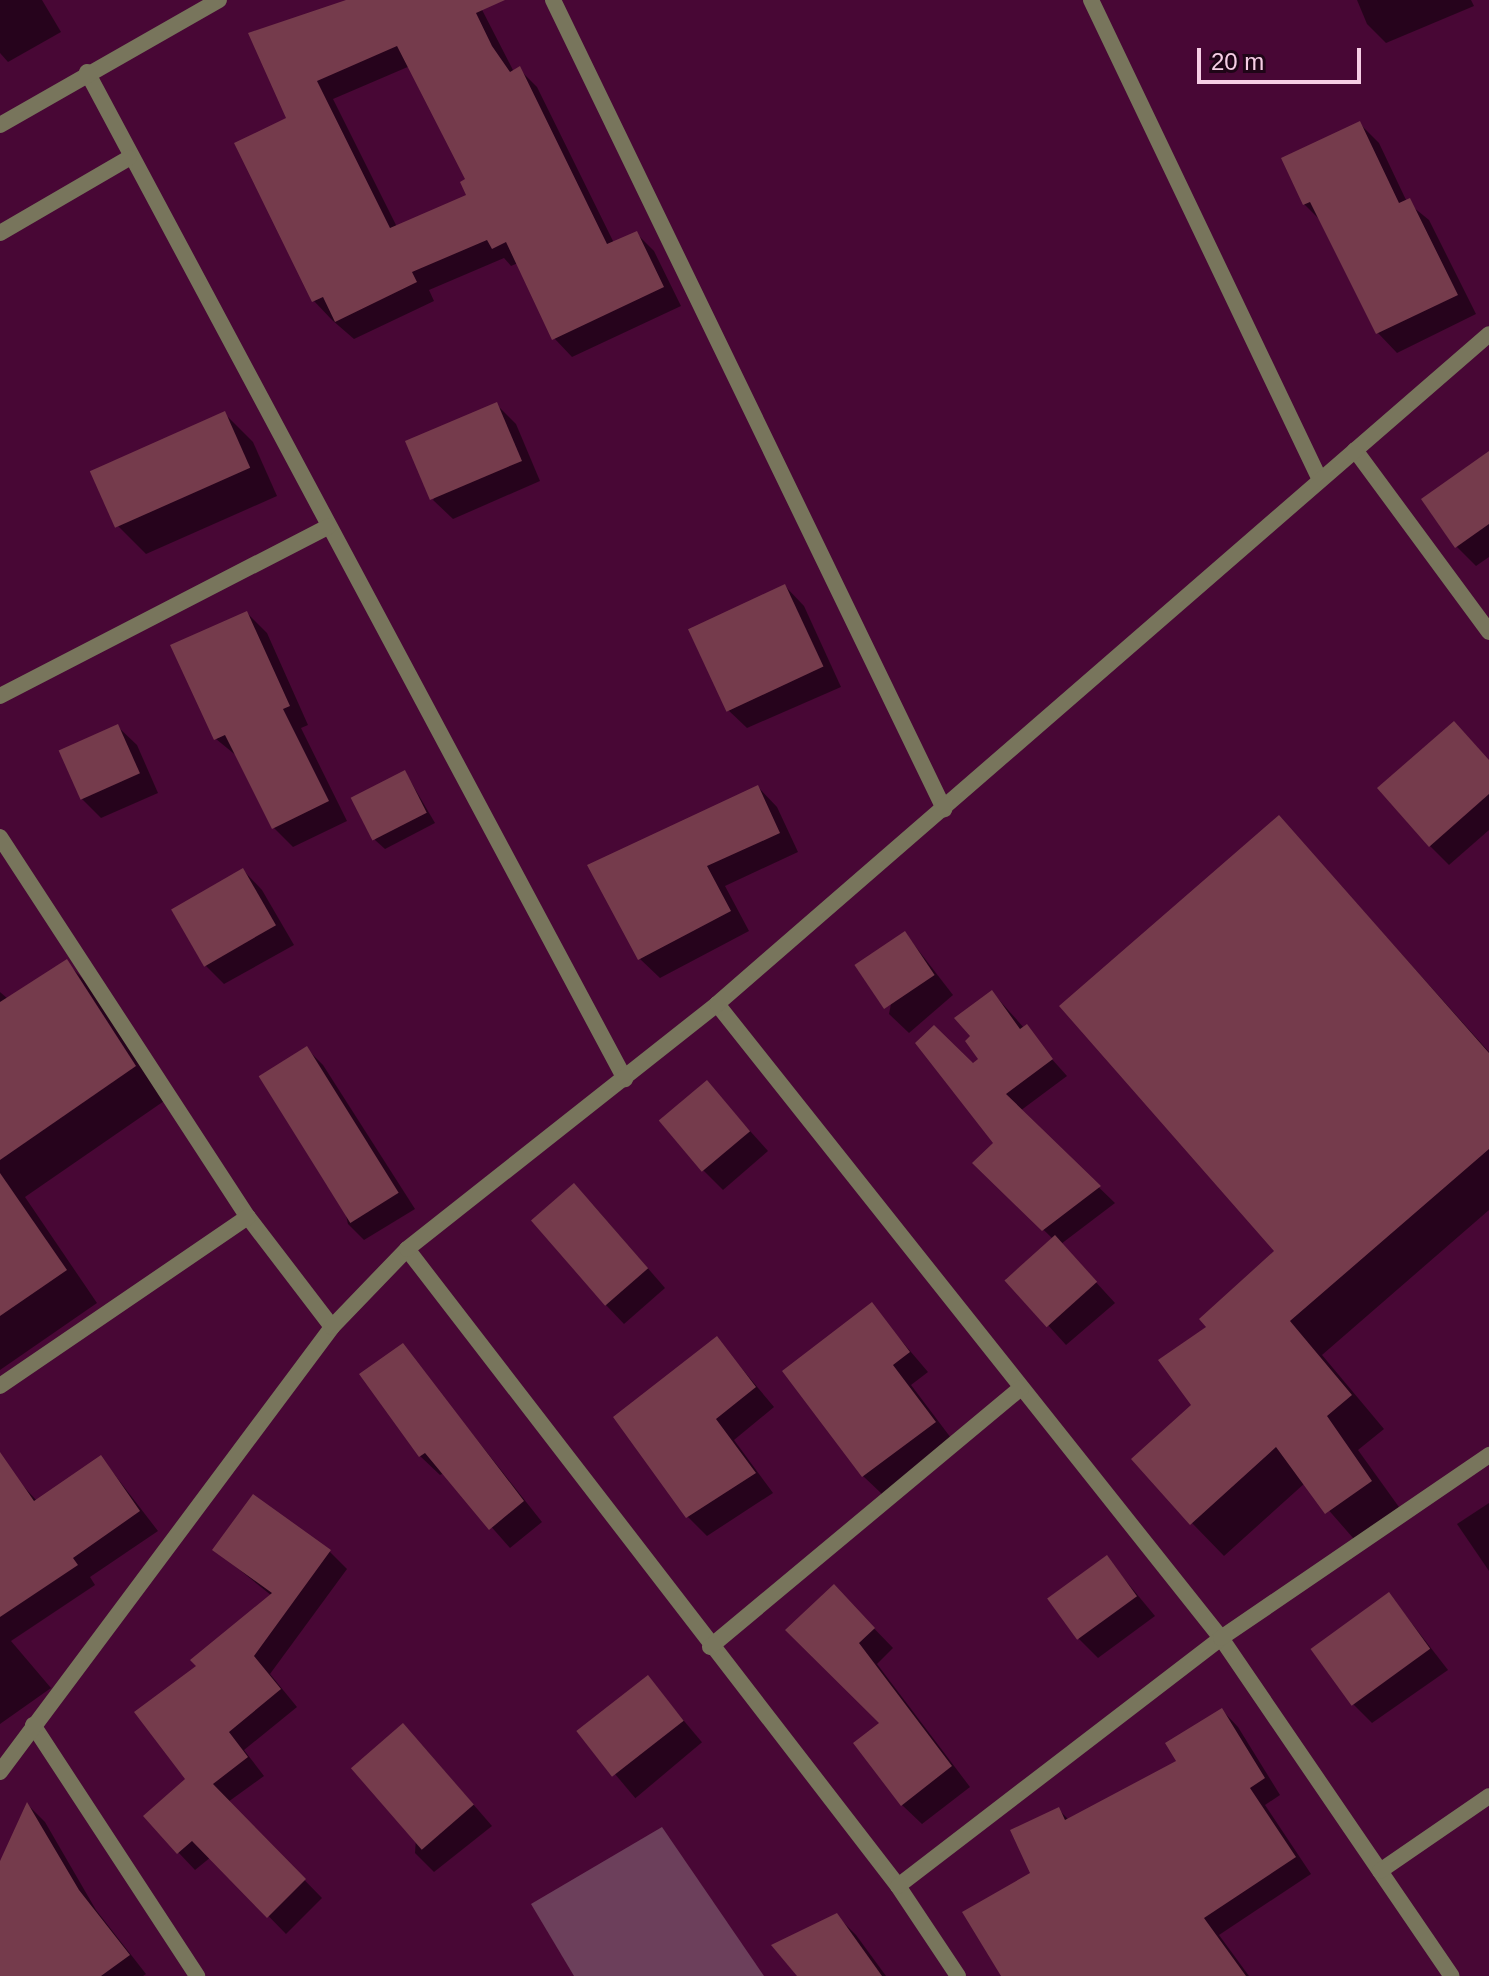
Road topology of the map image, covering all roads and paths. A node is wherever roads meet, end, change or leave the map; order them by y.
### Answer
1 (219, 0) edge
2 (553, 0) edge
3 (1091, 0) edge
4 (87, 72) junction
5 (0, 125) edge
6 (129, 158) junction
7 (0, 233) edge
8 (1489, 334) edge
9 (1355, 450) junction
10 (1320, 480) junction
11 (329, 526) junction
12 (1489, 632) edge
13 (0, 696) edge
14 (944, 809) junction
15 (0, 837) edge
16 (717, 1004) junction
17 (625, 1079) junction
18 (248, 1217) junction
19 (407, 1249) junction
20 (332, 1327) junction
21 (0, 1386) edge
22 (1021, 1388) junction
23 (1489, 1455) edge
24 (1221, 1638) junction
25 (710, 1647) junction
26 (33, 1725) junction
27 (0, 1772) edge
28 (1489, 1796) edge
29 (1380, 1871) junction
30 (898, 1886) junction
31 (197, 1976) edge
32 (958, 1976) edge
33 (1452, 1976) edge

1 - 4 street
2 - 14 street
3 - 10 street
4 - 5 street
4 - 6 street
6 - 7 street
6 - 11 street
8 - 9 street
9 - 10 street
9 - 12 street
10 - 14 street
11 - 13 street
11 - 17 street
14 - 16 street
15 - 18 street
16 - 17 street
16 - 22 street
17 - 19 street
18 - 20 street
18 - 21 street
19 - 20 street
19 - 25 street
20 - 26 street
22 - 24 street
22 - 25 street
23 - 24 street
24 - 29 street
24 - 30 street
25 - 30 street
26 - 27 street
26 - 31 street
28 - 29 street
29 - 33 street
30 - 32 street

